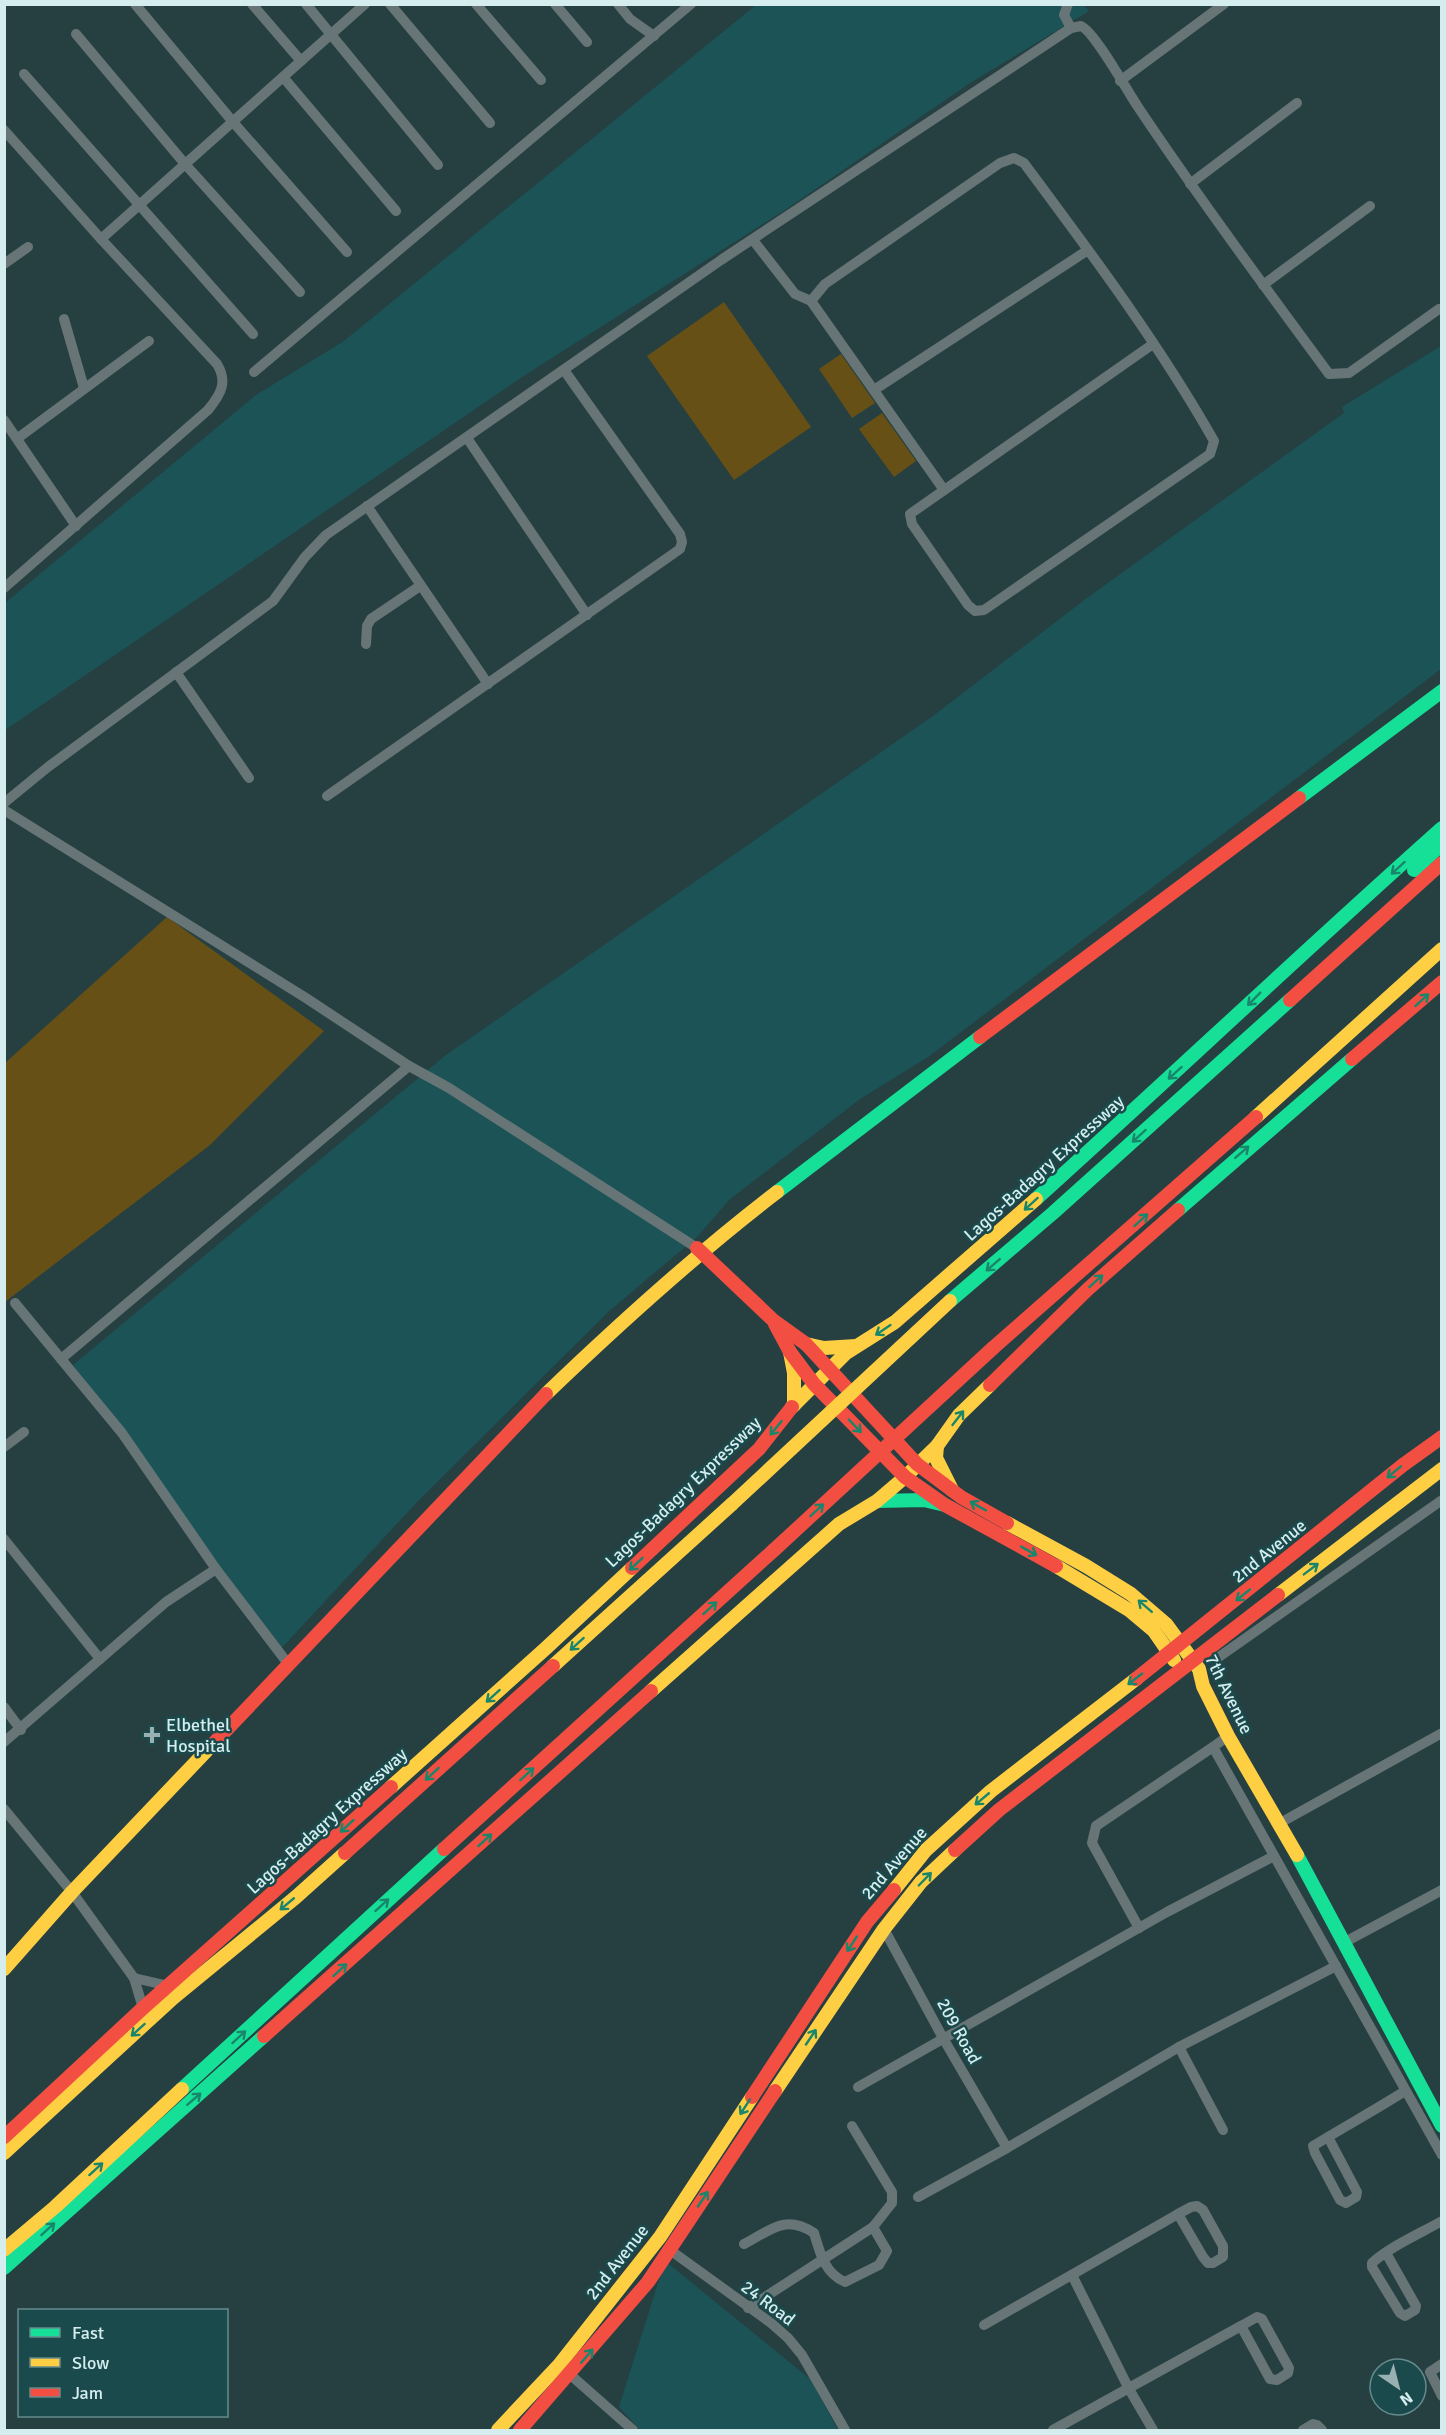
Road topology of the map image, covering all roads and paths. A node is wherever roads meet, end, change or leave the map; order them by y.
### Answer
1 (135, 4) edge
2 (252, 4) edge
3 (306, 4) edge
4 (365, 4) edge
5 (390, 4) edge
6 (476, 4) edge
7 (555, 4) edge
8 (618, 4) edge
9 (691, 4) edge
10 (1068, 4) edge
11 (1224, 4) edge
12 (1071, 28) junction
13 (76, 34) dead end
14 (332, 34) junction
15 (654, 36) junction
16 (587, 42) dead end
17 (301, 61) junction
18 (24, 74) dead end
19 (283, 77) junction
20 (541, 80) dead end
21 (1120, 81) junction
22 (1297, 103) dead end
23 (233, 122) junction
24 (490, 123) dead end
25 (4, 130) edge
26 (185, 164) junction
27 (438, 165) dead end
28 (1190, 184) junction
29 (139, 205) junction
30 (1370, 206) dead end
31 (396, 211) dead end
32 (101, 239) junction
33 (753, 240) junction
34 (28, 247) dead end
35 (1088, 250) junction
36 (347, 252) dead end
37 (4, 264) edge
38 (1263, 285) junction
39 (300, 292) dead end
40 (811, 301) junction
41 (1439, 309) dead end
42 (64, 319) dead end
43 (253, 334) dead end
44 (149, 341) dead end
45 (1153, 344) junction
46 (564, 370) junction
47 (254, 372) dead end
48 (84, 388) junction
49 (874, 390) junction
50 (4, 420) edge
51 (18, 438) junction
52 (467, 438) junction
53 (944, 490) junction
54 (367, 506) junction
55 (76, 526) junction
56 (420, 586) junction
57 (4, 588) edge
58 (587, 615) junction
59 (366, 644) dead end
60 (176, 672) junction
61 (1442, 683) edge
62 (488, 684) junction
63 (1442, 691) edge
64 (249, 778) dead end
65 (327, 796) dead end
66 (4, 802) edge
67 (4, 810) edge
68 (1442, 828) edge
69 (1442, 844) edge
70 (1442, 863) edge
71 (1442, 949) edge
72 (1442, 963) edge
73 (1442, 982) edge
74 (1260, 1026) junction
75 (409, 1066) junction
76 (1291, 1088) junction
77 (699, 1251) junction
78 (15, 1303) dead end
79 (774, 1321) junction
80 (806, 1344) junction
81 (856, 1346) junction
82 (790, 1352) junction
83 (62, 1359) junction
84 (829, 1370) junction
85 (814, 1384) junction
86 (794, 1405) junction
87 (24, 1432) dead end
88 (1442, 1437) edge
89 (937, 1446) junction
90 (4, 1448) edge
91 (917, 1464) junction
92 (1442, 1469) edge
93 (905, 1478) junction
94 (952, 1490) junction
95 (1442, 1500) edge
96 (877, 1501) junction
97 (945, 1504) junction
98 (4, 1539) edge
99 (216, 1569) junction
100 (1182, 1644) junction
101 (1169, 1653) junction
102 (100, 1659) junction
103 (1194, 1659) junction
104 (1216, 1659) dead end
105 (287, 1662) junction
106 (1182, 1669) junction
107 (1203, 1686) junction
108 (4, 1707) edge
109 (21, 1730) junction
110 (1442, 1732) edge
111 (1228, 1736) junction
112 (4, 1742) edge
113 (1213, 1747) junction
114 (4, 1809) edge
115 (1280, 1823) junction
116 (1274, 1856) junction
117 (70, 1889) junction
118 (1442, 1890) edge
119 (1139, 1928) junction
120 (884, 1929) junction
121 (1346, 1942) junction
122 (4, 1957) edge
123 (1336, 1966) junction
124 (4, 1969) edge
125 (134, 1978) junction
126 (170, 1986) junction
127 (143, 2008) junction
128 (943, 2038) junction
129 (1179, 2047) junction
130 (858, 2087) dead end
131 (1406, 2091) junction
132 (852, 2126) dead end
133 (1442, 2126) edge
134 (1223, 2130) dead end
135 (4, 2137) edge
136 (1328, 2137) junction
137 (1007, 2148) junction
138 (4, 2153) edge
139 (1442, 2155) edge
140 (918, 2197) dead end
141 (1178, 2214) junction
142 (1442, 2221) edge
143 (873, 2227) junction
144 (744, 2244) dead end
145 (4, 2250) edge
146 (670, 2250) junction
147 (1386, 2253) junction
148 (823, 2260) junction
149 (4, 2268) edge
150 (1072, 2275) junction
151 (748, 2308) junction
152 (984, 2325) dead end
153 (1241, 2326) junction
154 (1442, 2364) edge
155 (559, 2365) junction
156 (570, 2375) junction
157 (1130, 2390) junction
158 (1442, 2396) edge
159 (498, 2430) edge
160 (520, 2430) edge
161 (633, 2430) edge
162 (845, 2430) edge
163 (1053, 2430) edge
164 (1153, 2430) edge
165 (1303, 2430) edge
166 (1322, 2430) edge

1 - 23 street
2 - 17 street
3 - 14 street
4 - 14 street
5 - 24 street
6 - 20 street
7 - 16 street
8 - 15 street
9 - 15 street
10 - 12 street
11 - 21 street
12 - 21 street
12 - 33 street
13 - 26 street
14 - 17 street
14 - 27 street
15 - 47 street
17 - 19 street
18 - 29 street
19 - 23 street
19 - 31 street
21 - 28 street
22 - 28 street
23 - 26 street
23 - 36 street
25 - 32 street
26 - 29 street
26 - 39 street
28 - 38 street
29 - 32 street
29 - 43 street
30 - 38 street
32 - 55 street
33 - 40 street
33 - 46 street
34 - 37 street
35 - 40 street
35 - 45 street
35 - 49 street
38 - 41 street
40 - 49 street
42 - 48 street
44 - 48 street
45 - 53 street
45 - 53 street
46 - 52 street
46 - 58 street
48 - 51 street
49 - 53 street
50 - 51 street
51 - 55 street
52 - 54 street
52 - 58 street
54 - 56 street
54 - 60 street
55 - 57 street
56 - 59 street
56 - 62 street
58 - 62 street
60 - 64 street
60 - 66 street
61 - 77 main road
62 - 65 street
63 - 77 main road
67 - 75 street
68 -> 81 main road, Lagos-Badagry Expressway
69 - 74 main road
70 - 74 main road, Lagos-Badagry Expressway
71 - 76 main road
72 - 76 main road
89 -> 73 main road
74 -> 138 main road, Lagos-Badagry Expressway, bridge
75 - 77 street
75 - 83 street
145 -> 76 main road, bridge
77 - 79 main road
77 - 105 main road
78 - 83 street
79 - 80 main road, 7th Avenue
79 - 82 main road
80 - 81 main road
80 - 84 main road, 7th Avenue
81 - 84 main road, Lagos-Badagry Expressway
82 - 85 main road
82 - 86 main road
83 - 99 street
84 - 85 main road, Lagos-Badagry Expressway
84 - 91 main road, 7th Avenue
85 - 86 main road, Lagos-Badagry Expressway
85 -> 93 main road
86 -> 126 main road, Lagos-Badagry Expressway
87 - 90 street
88 -> 100 main road, 2nd Avenue
89 - 91 main road
89 - 94 main road
91 - 93 main road
91 - 94 main road, 7th Avenue
103 -> 92 main road, 2nd Avenue
93 - 96 main road
93 - 97 main road
100 -> 94 main road, 7th Avenue
95 - 104 street
96 - 97 main road
149 -> 96 main road
97 -> 101 main road
98 - 102 street
99 - 102 street
99 - 105 street
100 - 101 main road, 2nd Avenue
100 - 103 main road, 7th Avenue
101 - 106 main road
101 -> 155 main road, 2nd Avenue
102 - 109 street
103 - 106 main road, 2nd Avenue
103 - 107 main road, 7th Avenue
105 - 117 main road
106 - 107 main road
120 -> 106 main road, 2nd Avenue
107 - 111 main road, 7th Avenue
108 - 109 street
109 - 112 street
110 - 115 street
111 - 113 street
111 - 115 main road, 7th Avenue
113 - 116 street
113 - 119 street
114 - 117 street
115 - 121 main road, 7th Avenue
116 - 119 street
116 - 123 street
117 - 122 main road
117 - 124 main road
117 - 125 street
118 - 121 street
119 - 128 street
120 - 128 street, 209 Road
146 -> 120 main road, 2nd Avenue
121 - 133 main road, 7th Avenue
123 - 129 street
123 - 131 street
125 - 126 street
125 - 127 street
126 - 127 main road, Lagos-Badagry Expressway
127 - 135 main road, Lagos-Badagry Expressway
128 - 130 street
128 - 137 street, 209 Road
129 - 134 street
129 - 137 street
131 - 136 street
131 - 139 street
132 - 143 street
136 - 136 street
137 - 140 street
141 - 141 street
141 - 150 street
142 - 147 street
143 - 148 street
143 - 148 street
144 - 148 street
146 - 151 street, 24 Road
156 -> 146 main road, 2nd Avenue
147 - 147 street
148 - 151 street
150 - 152 street
150 - 157 street
151 - 162 street, 24 Road
153 - 153 street
153 - 157 street
154 - 158 street
155 - 156 street
155 - 159 main road, 2nd Avenue
156 - 160 main road, 2nd Avenue
156 - 161 street
157 - 163 street
157 - 164 street
165 - 166 street

